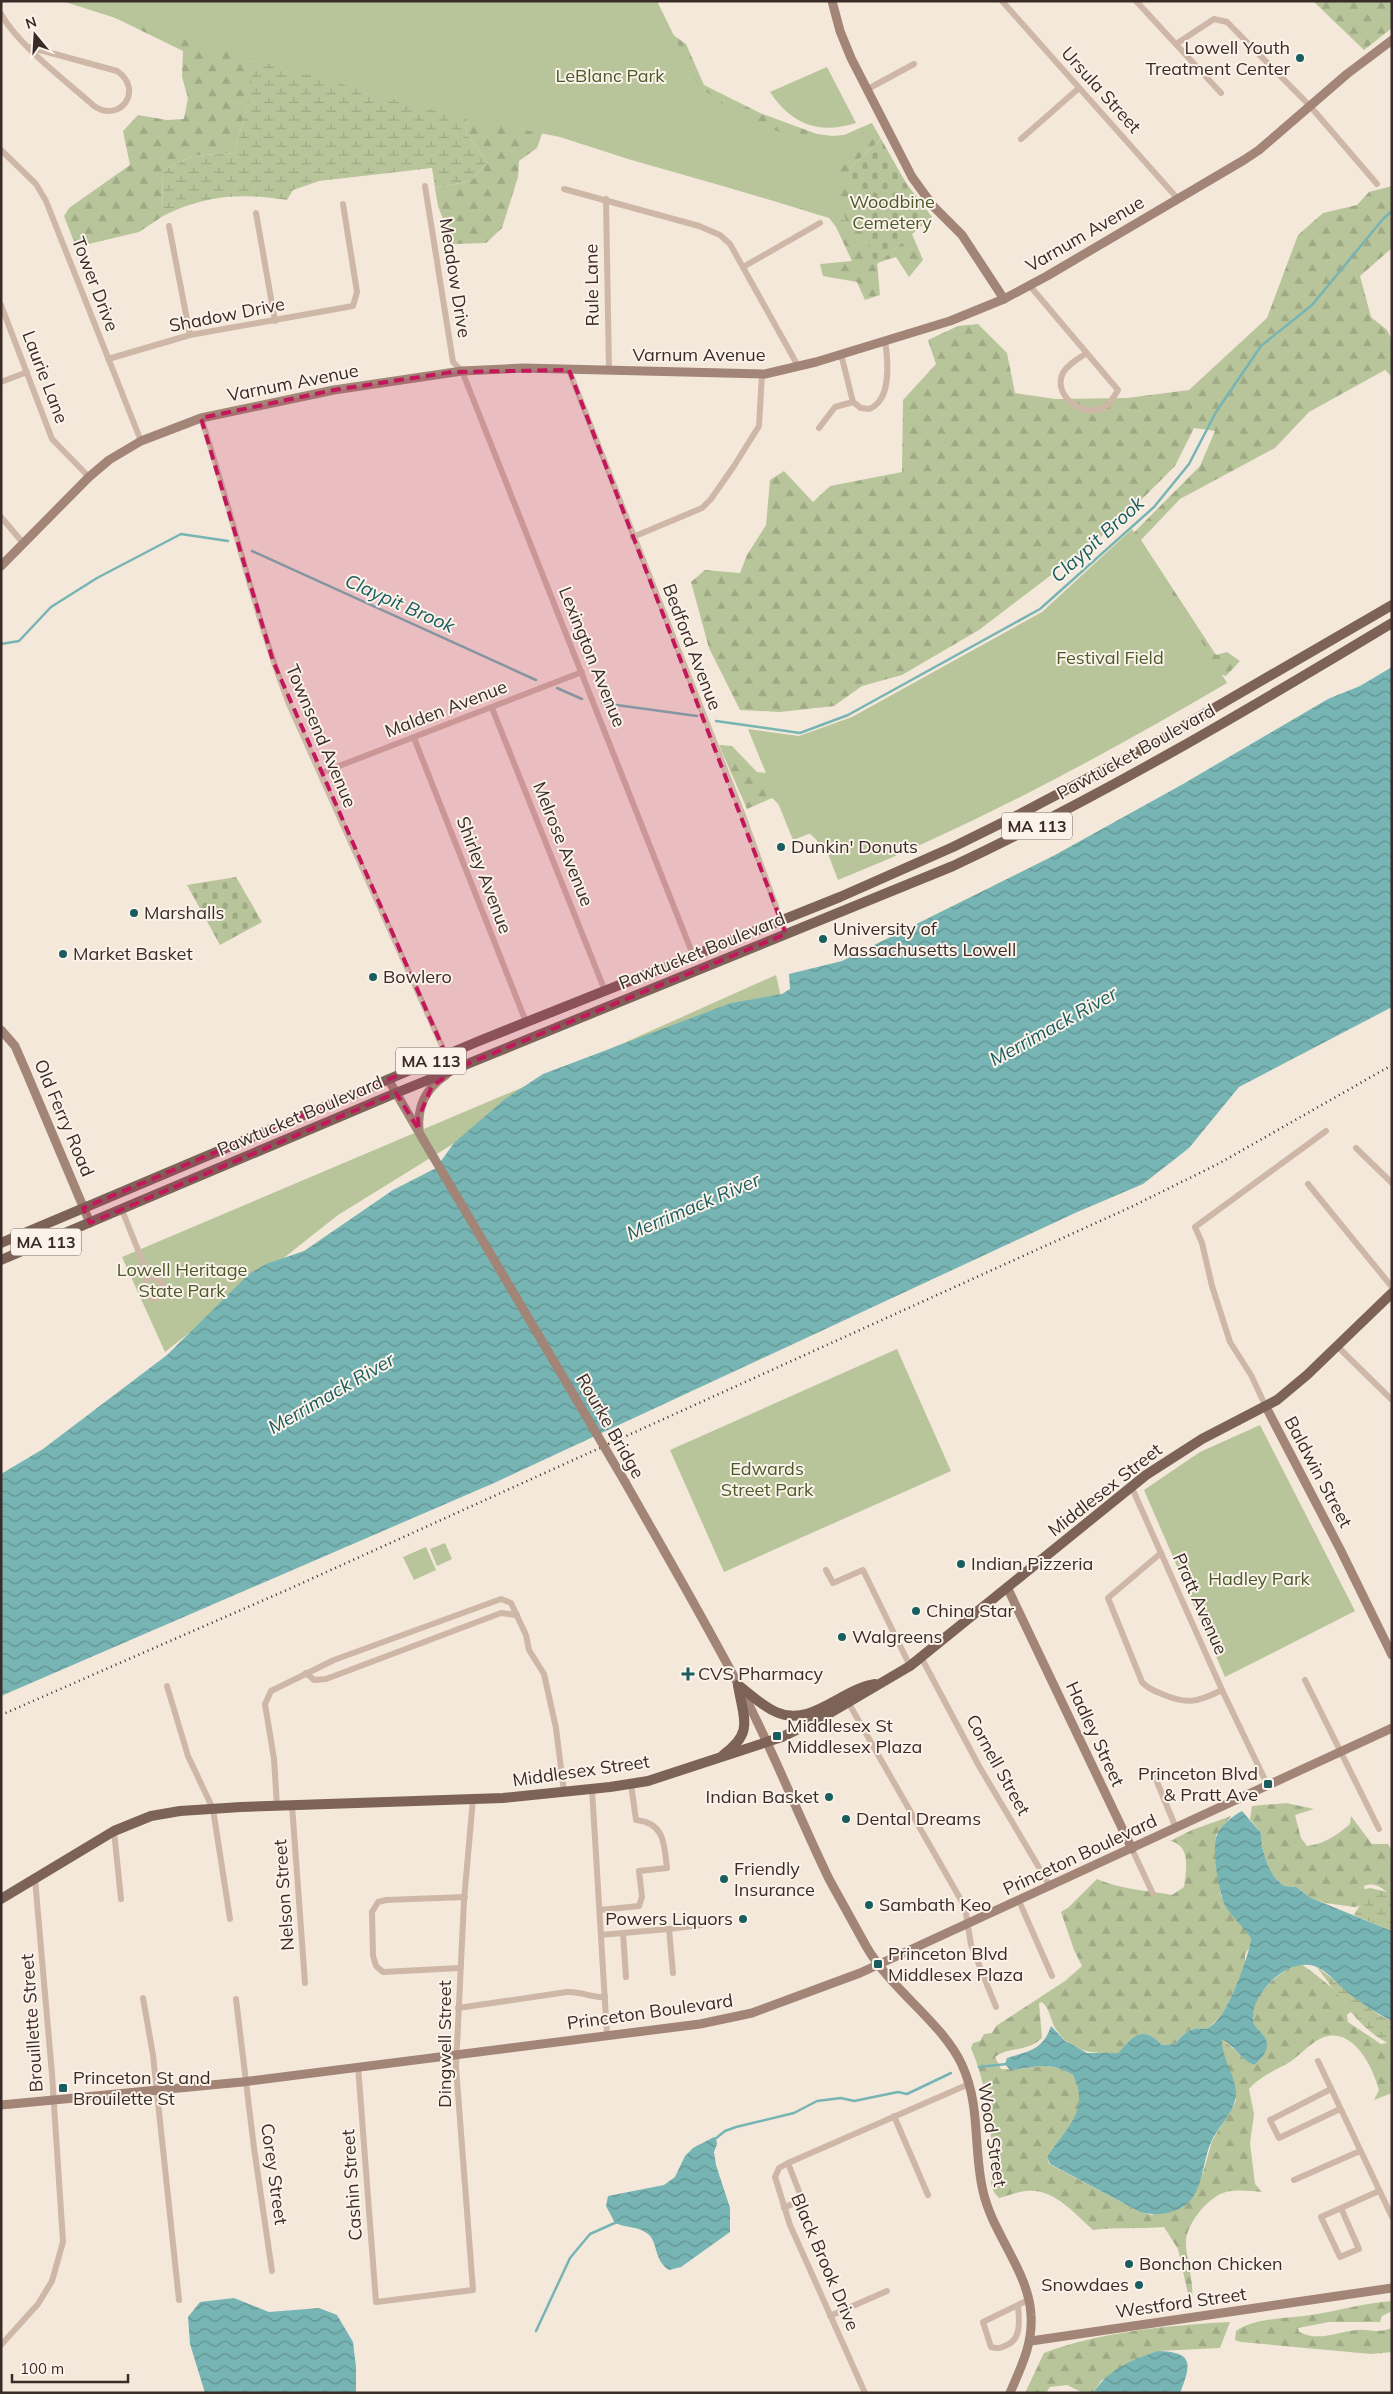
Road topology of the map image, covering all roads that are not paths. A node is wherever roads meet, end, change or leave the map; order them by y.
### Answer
1 (832, 1) edge
2 (1002, 1) edge
3 (1136, 1) edge
4 (1, 14) edge
5 (1390, 43) edge
6 (1176, 44) junction
7 (29, 47) junction
8 (914, 64) dead end
9 (1079, 88) junction
10 (866, 90) junction
11 (1221, 93) dead end
12 (1310, 106) junction
13 (1021, 139) dead end
14 (1, 150) edge
15 (1377, 184) dead end
16 (425, 186) dead end
17 (564, 189) dead end
18 (606, 199) junction
19 (1178, 199) junction
20 (343, 204) dead end
21 (256, 213) dead end
22 (820, 222) dead end
23 (169, 226) dead end
24 (743, 267) junction
25 (1030, 286) junction
26 (1004, 298) junction
27 (1, 305) edge
28 (275, 321) junction
29 (190, 335) junction
30 (885, 341) junction
31 (1087, 353) junction
32 (841, 354) junction
33 (108, 359) junction
34 (798, 366) junction
35 (569, 370) junction
36 (462, 371) junction
37 (609, 371) junction
38 (27, 372) junction
39 (762, 374) junction
40 (1, 382) edge
41 (853, 402) junction
42 (201, 418) junction
43 (819, 428) dead end
44 (141, 441) junction
45 (89, 477) junction
46 (1, 517) edge
47 (633, 537) junction
48 (24, 544) junction
49 (1, 566) edge
50 (1392, 605) edge
51 (1392, 623) edge
52 (582, 672) junction
53 (492, 708) junction
54 (414, 738) junction
55 (321, 773) junction
56 (781, 920) junction
57 (786, 934) junction
58 (693, 955) junction
59 (645, 974) junction
60 (605, 990) junction
61 (651, 990) junction
62 (526, 1022) junction
63 (1, 1030) edge
64 (446, 1055) junction
65 (462, 1066) junction
66 (388, 1079) junction
67 (396, 1093) junction
68 (419, 1130) junction
69 (1326, 1132) dead end
70 (1356, 1148) dead end
71 (1392, 1183) edge
72 (1308, 1184) dead end
73 (83, 1208) junction
74 (122, 1210) junction
75 (90, 1223) junction
76 (1, 1243) edge
77 (1, 1260) edge
78 (148, 1275) dead end
79 (1392, 1287) edge
80 (1392, 1293) edge
81 (1388, 1304) edge
82 (1337, 1346) junction
83 (1391, 1399) edge
84 (1266, 1407) junction
85 (1132, 1488) junction
86 (1161, 1552) junction
87 (826, 1570) dead end
88 (1007, 1587) junction
89 (517, 1614) junction
90 (1392, 1655) edge
91 (921, 1657) junction
92 (910, 1666) junction
93 (306, 1674) junction
94 (1305, 1680) dead end
95 (880, 1684) junction
96 (167, 1686) dead end
97 (738, 1686) junction
98 (1222, 1690) junction
99 (848, 1702) junction
100 (1392, 1728) edge
101 (766, 1742) junction
102 (1342, 1751) junction
103 (716, 1759) junction
104 (1154, 1777) dead end
105 (631, 1784) junction
106 (1268, 1786) junction
107 (592, 1788) junction
108 (564, 1792) junction
109 (474, 1799) junction
110 (292, 1805) junction
111 (277, 1806) junction
112 (213, 1809) junction
113 (1176, 1828) junction
114 (1380, 1829) dead end
115 (114, 1831) junction
116 (1132, 1849) junction
117 (36, 1879) junction
118 (1050, 1886) junction
119 (1153, 1894) dead end
120 (465, 1897) junction
121 (1, 1899) edge
122 (121, 1899) dead end
123 (1019, 1901) junction
124 (600, 1910) junction
125 (230, 1919) dead end
126 (968, 1924) junction
127 (701, 1926) dead end
128 (669, 1929) junction
129 (623, 1933) junction
130 (602, 1935) junction
131 (879, 1964) junction
132 (460, 1968) junction
133 (673, 1973) dead end
134 (1052, 1976) dead end
135 (626, 1977) dead end
136 (305, 1983) dead end
137 (605, 1997) junction
138 (143, 1998) dead end
139 (236, 1999) dead end
140 (996, 2007) dead end
141 (458, 2008) junction
142 (608, 2035) junction
143 (456, 2055) junction
144 (1318, 2061) dead end
145 (358, 2066) junction
146 (247, 2081) junction
147 (969, 2084) junction
148 (1331, 2089) junction
149 (156, 2091) junction
150 (53, 2101) junction
151 (1, 2105) edge
152 (1340, 2109) junction
153 (894, 2116) junction
154 (1360, 2151) junction
155 (788, 2163) junction
156 (1294, 2180) dead end
157 (1379, 2191) junction
158 (928, 2195) dead end
159 (784, 2208) junction
160 (1340, 2208) junction
161 (1392, 2217) edge
162 (272, 2271) dead end
163 (1392, 2288) edge
164 (887, 2291) dead end
165 (179, 2300) dead end
166 (1028, 2300) junction
167 (376, 2302) joint
168 (1018, 2305) junction
169 (830, 2316) junction
170 (1031, 2341) junction
171 (1, 2345) edge
172 (865, 2393) edge
173 (1010, 2393) edge

1 - 10 main road
2 - 9 street, Ursula Street
3 - 6 street
4 - 7 street
5 - 12 main road, Varnum Avenue
6 - 11 street
6 - 12 street
7 - 7 street
8 - 10 street
9 - 13 street
9 - 19 street, Ursula Street
10 - 26 main road
12 - 15 street
12 - 19 main road, Varnum Avenue
14 - 33 street, Tower Drive
16 - 36 street, Meadow Drive
17 - 18 street
18 - 24 street
18 - 37 street, Rule Lane
19 - 25 main road, Varnum Avenue
20 - 28 street, Shadow Drive
21 - 28 street
22 - 24 street
23 - 29 street
24 - 34 street
25 - 26 main road, Varnum Avenue
25 - 31 street
26 - 30 main road, Varnum Avenue
27 - 38 street, Laurie Lane
28 - 29 street, Shadow Drive
29 - 33 street, Shadow Drive
30 - 32 main road, Varnum Avenue
30 - 41 street
31 - 31 street
32 - 34 main road, Varnum Avenue
32 - 41 street
33 - 44 street, Tower Drive
34 - 39 main road, Varnum Avenue
35 - 36 main road, Varnum Avenue
35 - 37 main road, Varnum Avenue
35 - 47 street, Bedford Avenue
36 - 42 main road, Varnum Avenue
36 - 52 street, Lexington Avenue
37 - 39 main road, Varnum Avenue
38 - 40 street
38 - 45 street, Laurie Lane
39 - 47 street
41 - 43 street
42 - 44 main road, Varnum Avenue
42 - 55 street, Townsend Avenue
44 - 45 main road, Varnum Avenue
45 - 48 main road, Varnum Avenue
46 - 48 street
47 - 56 street, Bedford Avenue
48 - 49 main road, Varnum Avenue
50 - 56 main road, Pawtucket Boulevard / MA 113
51 - 57 main road, Pawtucket Boulevard / MA 113
52 - 53 street, Malden Avenue
52 - 58 street, Lexington Avenue
53 - 54 street, Malden Avenue
53 - 60 street, Melrose Avenue
54 - 55 street, Malden Avenue
54 - 62 street, Shirley Avenue
55 - 64 street, Townsend Avenue
56 - 57 street, Bedford Avenue
56 - 58 main road, Pawtucket Boulevard / MA 113
57 - 61 main road, Pawtucket Boulevard / MA 113
58 - 59 main road, Pawtucket Boulevard / MA 113
59 - 60 main road, Pawtucket Boulevard / MA 113
59 - 61 street
60 - 62 main road, Pawtucket Boulevard / MA 113
61 - 65 main road, Pawtucket Boulevard / MA 113
62 - 64 main road, Pawtucket Boulevard / MA 113
63 - 73 main road, Old Ferry Road
64 - 66 main road, Pawtucket Boulevard / MA 113
65 - 67 main road, Pawtucket Boulevard / MA 113
65 - 68 main road
66 - 67 main road, Rourke Bridge
66 - 73 main road, Pawtucket Boulevard / MA 113
67 - 68 main road, Rourke Bridge
67 - 74 main road, Pawtucket Boulevard / MA 113
68 - 97 main road, Rourke Bridge, bridge
69 - 84 street, Baldwin Street
70 - 71 street
72 - 79 street
73 - 75 main road, Old Ferry Road
73 - 76 main road, Pawtucket Boulevard / MA 113
74 - 75 main road, Pawtucket Boulevard / MA 113
74 - 78 street
75 - 77 main road, Pawtucket Boulevard / MA 113
80 - 81 main road, Middlesex Street
81 - 82 main road, Middlesex Street
82 - 83 street
82 - 84 main road, Middlesex Street
84 - 85 main road, Middlesex Street
84 - 90 main road, Baldwin Street
85 - 86 street, Pratt Avenue
85 - 88 main road, Middlesex Street
86 - 98 street, Pratt Avenue
86 - 98 street
87 - 92 street
88 - 91 main road, Middlesex Street
88 - 116 main road, Hadley Street
89 - 93 street
89 - 93 street
89 - 108 street
91 - 92 main road, Middlesex Street
91 - 118 street, Cornell Street
92 - 95 main road, Middlesex Street
93 - 111 street
94 - 102 street
95 - 97 main road
95 - 99 main road, Middlesex Street
96 - 112 street
97 - 101 main road, Rourke Bridge
97 - 103 main road
98 - 106 street, Pratt Avenue
99 - 101 main road, Middlesex Street
99 - 126 street
100 - 102 main road, Princeton Boulevard
101 - 103 main road, Middlesex Street
101 - 131 main road, Wood Street
102 - 106 main road, Princeton Boulevard
102 - 114 street
103 - 105 main road, Middlesex Street
104 - 113 street
105 - 107 main road, Middlesex Street
105 - 124 street
106 - 113 main road, Princeton Boulevard
107 - 108 main road, Middlesex Street
107 - 124 street
108 - 109 main road, Middlesex Street
109 - 110 main road, Middlesex Street
109 - 120 street, Dingwell Street
110 - 111 main road, Middlesex Street
110 - 136 street, Nelson Street
111 - 112 main road, Middlesex Street
112 - 115 main road, Middlesex Street
112 - 125 street
113 - 116 main road, Princeton Boulevard
115 - 117 main road, Middlesex Street
115 - 122 street
116 - 118 main road, Princeton Boulevard
116 - 119 street, Hadley Street
117 - 121 main road, Middlesex Street
117 - 150 street, Brouillette Street
118 - 123 main road, Princeton Boulevard
120 - 132 street, Dingwell Street
120 - 132 street
123 - 126 main road, Princeton Boulevard
123 - 134 street
124 - 130 street
126 - 131 main road, Princeton Boulevard
126 - 140 street
127 - 128 street
128 - 129 street
128 - 133 street
129 - 130 street
129 - 135 street
130 - 137 street
131 - 142 main road, Princeton Boulevard
131 - 147 main road, Wood Street
132 - 141 street, Dingwell Street
137 - 141 street
137 - 142 street
138 - 149 street
139 - 146 street, Corey Street
141 - 143 street, Dingwell Street
142 - 143 main road, Princeton Boulevard
143 - 145 main road, Princeton Boulevard
143 - 167 street, Dingwell Street
144 - 148 street
145 - 146 main road, Princeton Boulevard
145 - 167 street, Cashin Street
146 - 149 main road, Princeton Boulevard
146 - 162 street, Corey Street
147 - 153 street
147 - 166 main road, Wood Street
148 - 152 street
148 - 152 street
149 - 150 main road, Princeton Boulevard
149 - 165 street
150 - 151 main road, Princeton Boulevard
150 - 171 street, Brouillette Street
152 - 154 street
153 - 155 street
153 - 158 street
154 - 156 street
154 - 157 street
155 - 159 street, Black Brook Drive
155 - 159 street
157 - 160 street
157 - 161 street
159 - 169 street, Black Brook Drive
160 - 160 street
163 - 170 main road, Westford Street
164 - 169 street
166 - 168 street
166 - 170 main road, Wood Street
168 - 168 street
169 - 172 street, Black Brook Drive
170 - 173 main road

